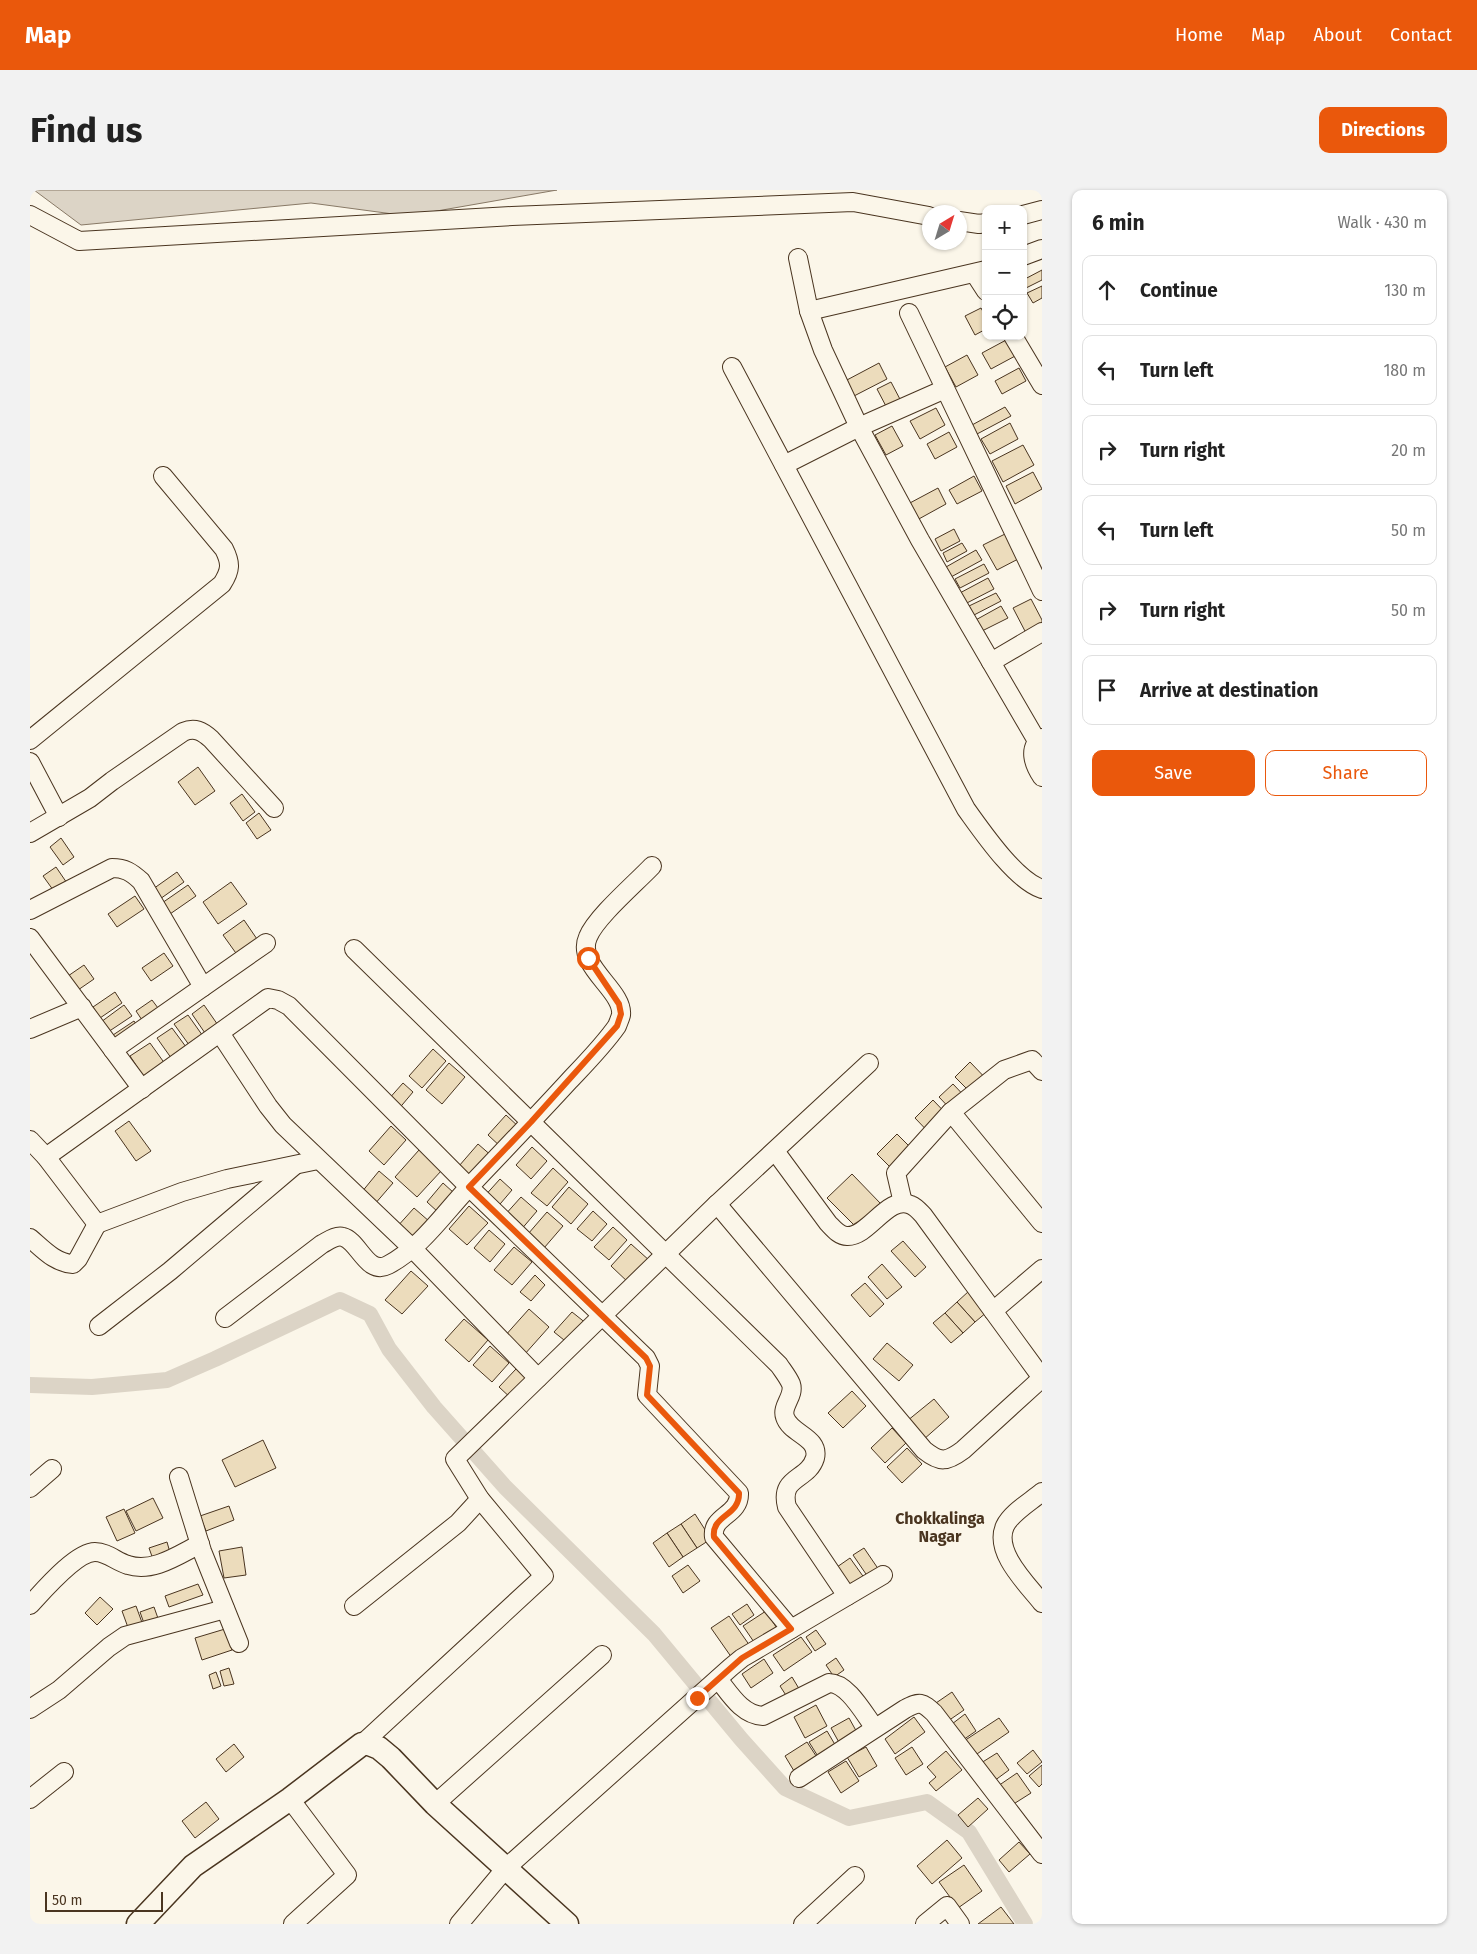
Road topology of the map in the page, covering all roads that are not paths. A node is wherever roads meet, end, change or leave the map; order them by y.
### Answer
1 (1042, 210) edge
2 (1027, 213) edge
3 (30, 215) edge
4 (922, 215) edge
5 (967, 222) edge
6 (982, 224) edge
7 (1042, 249) edge
8 (1027, 255) edge
9 (798, 258) dead end
10 (981, 272) edge
11 (808, 312) junction
12 (909, 313) dead end
13 (1015, 340) edge
14 (732, 367) dead end
15 (1042, 385) edge
16 (945, 389) junction
17 (859, 427) junction
18 (784, 465) junction
19 (163, 476) dead end
20 (1042, 591) edge
21 (1042, 632) edge
22 (990, 662) junction
23 (1040, 739) edge
24 (30, 740) edge
25 (30, 762) edge
26 (1042, 777) edge
27 (274, 808) dead end
28 (59, 817) junction
29 (30, 833) edge
30 (652, 866) dead end
31 (1042, 888) edge
32 (30, 910) edge
33 (30, 938) edge
34 (266, 943) dead end
35 (354, 949) dead end
36 (203, 987) junction
37 (82, 1007) junction
38 (30, 1029) edge
39 (220, 1033) junction
40 (113, 1050) junction
41 (869, 1064) dead end
42 (1042, 1071) edge
43 (142, 1089) junction
44 (951, 1112) junction
45 (531, 1122) junction
46 (30, 1140) edge
47 (775, 1151) junction
48 (46, 1157) junction
49 (318, 1160) junction
50 (296, 1164) junction
51 (469, 1187) junction
52 (903, 1203) junction
53 (717, 1204) junction
54 (1042, 1223) edge
55 (97, 1224) junction
56 (30, 1238) edge
57 (412, 1249) junction
58 (666, 1255) junction
59 (1042, 1270) edge
60 (993, 1312) junction
61 (602, 1315) junction
62 (225, 1318) dead end
63 (99, 1326) dead end
64 (538, 1378) junction
65 (1042, 1378) edge
66 (52, 1469) dead end
67 (179, 1477) dead end
68 (30, 1488) edge
69 (1042, 1492) edge
70 (480, 1499) junction
71 (200, 1544) junction
72 (883, 1575) dead end
73 (847, 1596) junction
74 (1042, 1603) edge
75 (30, 1605) edge
76 (354, 1606) dead end
77 (225, 1609) junction
78 (791, 1629) junction
79 (239, 1643) dead end
80 (602, 1655) dead end
81 (708, 1688) junction
82 (30, 1709) edge
83 (875, 1728) junction
84 (362, 1744) junction
85 (64, 1772) dead end
86 (799, 1778) dead end
87 (30, 1799) edge
88 (290, 1799) junction
89 (435, 1804) junction
90 (1042, 1854) edge
91 (506, 1868) junction
92 (855, 1876) dead end
93 (138, 1924) edge
94 (294, 1924) edge
95 (460, 1924) edge
96 (567, 1924) edge
97 (804, 1924) edge
98 (925, 1924) edge
99 (960, 1924) edge

1 - 2 street
3 - 4 street
5 - 6 street
7 - 8 street
9 - 11 street
10 - 11 street
11 - 17 street
12 - 16 street
13 - 15 street
14 - 18 street
16 - 17 street
16 - 20 street
17 - 18 street
17 - 22 street
18 - 31 street
19 - 24 street
21 - 22 street
22 - 23 street
23 - 26 street
25 - 28 street
27 - 28 street
28 - 29 street
30 - 45 street
32 - 36 street
33 - 37 street
34 - 36 street
35 - 45 street
36 - 40 street
37 - 38 street
37 - 40 street
39 - 43 street
39 - 49 street
39 - 51 street
40 - 43 street
41 - 47 street
42 - 44 street
43 - 48 street
44 - 52 street
44 - 54 street
45 - 51 street
45 - 58 street
46 - 48 street
47 - 52 street
47 - 53 street
48 - 55 street
49 - 50 street
49 - 57 street
50 - 55 street
50 - 63 street
51 - 57 street
51 - 61 street
52 - 60 street
53 - 58 street
53 - 65 street
55 - 56 street
57 - 62 street
57 - 64 street
58 - 61 street
58 - 73 street
59 - 60 street
60 - 65 street
61 - 64 street
61 - 78 street
64 - 70 street
66 - 68 street
67 - 71 street
69 - 74 street
70 - 76 street
70 - 84 street
71 - 75 street
71 - 77 street
72 - 73 street
73 - 78 street
77 - 79 street
77 - 82 street
78 - 81 street
80 - 89 street
81 - 83 street
81 - 91 street
83 - 86 street
83 - 90 street
84 - 88 main road
84 - 89 main road
85 - 87 street
88 - 93 main road
88 - 94 street
89 - 91 main road
91 - 95 street
91 - 96 main road
92 - 97 street
98 - 99 street

